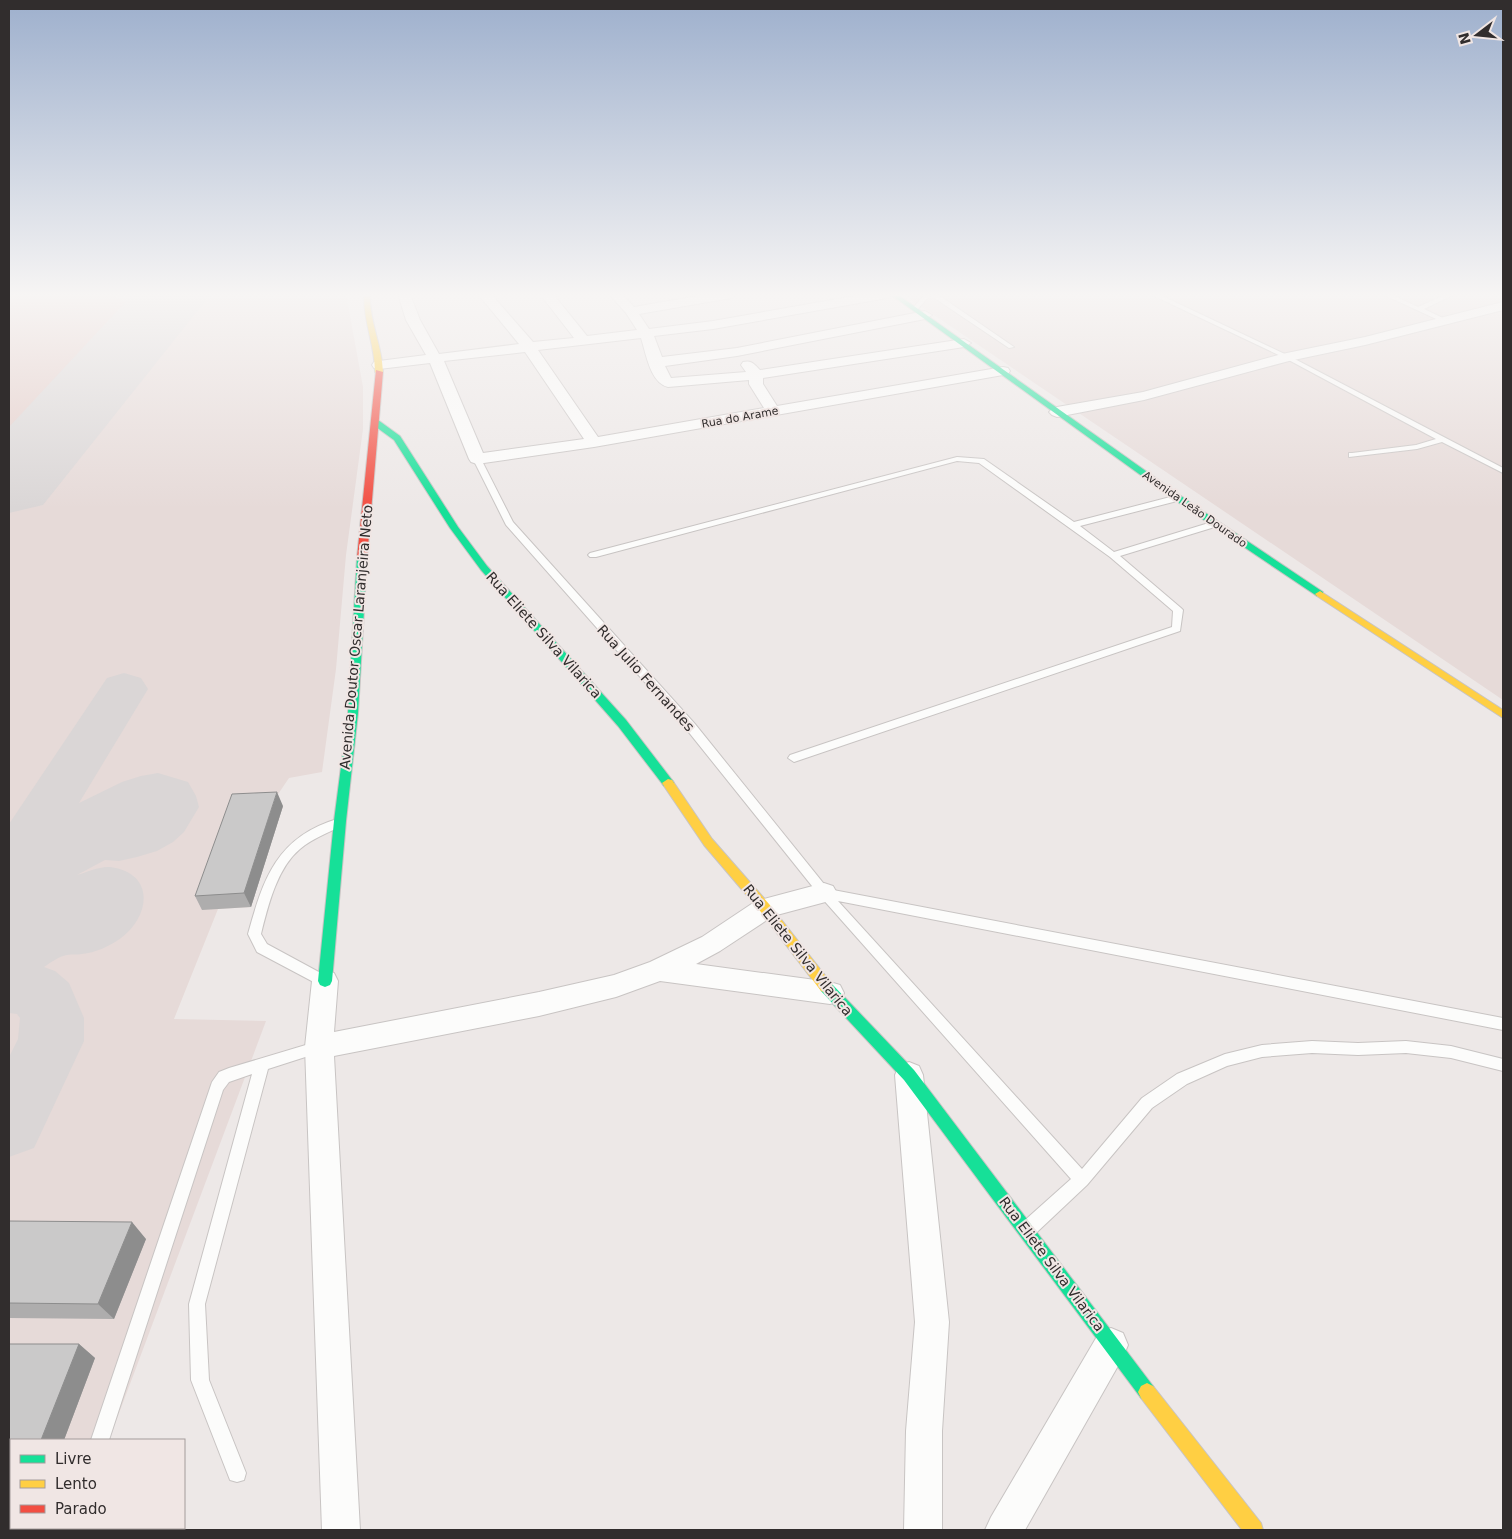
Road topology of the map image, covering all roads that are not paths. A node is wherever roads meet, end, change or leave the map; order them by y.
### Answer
1 (378, 365) edge
2 (438, 366) edge
3 (542, 366) edge
4 (658, 366) edge
5 (748, 366) edge
6 (816, 366) edge
7 (996, 366) edge
8 (1255, 366) edge
9 (1304, 366) edge
10 (1003, 371) junction
11 (756, 375) junction
12 (773, 411) junction
13 (1057, 412) junction
14 (375, 422) junction
15 (1443, 439) junction
16 (594, 442) junction
17 (1352, 455) dead end
18 (477, 459) junction
19 (1503, 471) edge
20 (1178, 498) junction
21 (1216, 524) junction
22 (1073, 526) junction
23 (594, 555) dead end
24 (1113, 555) junction
25 (1503, 715) edge
26 (794, 758) dead end
27 (340, 821) junction
28 (824, 893) junction
29 (765, 908) junction
30 (659, 970) junction
31 (325, 981) junction
32 (830, 993) junction
33 (1503, 1024) edge
34 (319, 1047) junction
35 (262, 1065) junction
36 (1503, 1065) edge
37 (909, 1075) junction
38 (1082, 1180) junction
39 (1027, 1230) junction
40 (1111, 1344) junction
41 (100, 1439) edge
42 (237, 1474) dead end
43 (340, 1530) edge
44 (923, 1530) edge
45 (1004, 1530) edge
46 (1254, 1530) edge

1 - 14 street, Avenida Doutor Oscar Laranjeira Neto
2 - 18 street
3 - 16 street
4 - 11 street
5 - 11 street
6 - 11 street
7 - 10 street, Avenida Leão Dourado
8 - 13 street
9 - 15 lane
10 - 12 street, Rua do Arame
10 - 13 street, Avenida Leão Dourado
11 - 12 street
12 - 16 street, Rua do Arame
13 - 20 street, Avenida Leão Dourado
14 - 27 street, Avenida Doutor Oscar Laranjeira Neto
14 - 29 street, Rua Eliete Silva Vilarica
15 - 17 lane
15 - 19 lane
16 - 18 street, Rua do Arame
18 - 28 lane, Rua Julio Fernandes
20 - 21 street, Avenida Leão Dourado
20 - 22 lane
21 - 24 lane
21 - 25 street, Avenida Leão Dourado
22 - 23 lane
22 - 24 lane
24 - 26 lane
27 - 31 street, Avenida Doutor Oscar Laranjeira Neto
27 - 31 lane
28 - 29 street
28 - 33 lane
28 - 38 lane, Rua Julio Fernandes
29 - 30 street
29 - 32 street, Rua Eliete Silva Vilarica
30 - 32 street
30 - 34 street
31 - 34 street
32 - 37 street, Rua Eliete Silva Vilarica
34 - 35 lane
34 - 43 street
35 - 41 lane
35 - 42 lane
36 - 38 lane
37 - 39 street, Rua Eliete Silva Vilarica
37 - 44 street
38 - 39 lane
39 - 40 street, Rua Eliete Silva Vilarica
40 - 45 street
40 - 46 street, Rua Eliete Silva Vilarica

